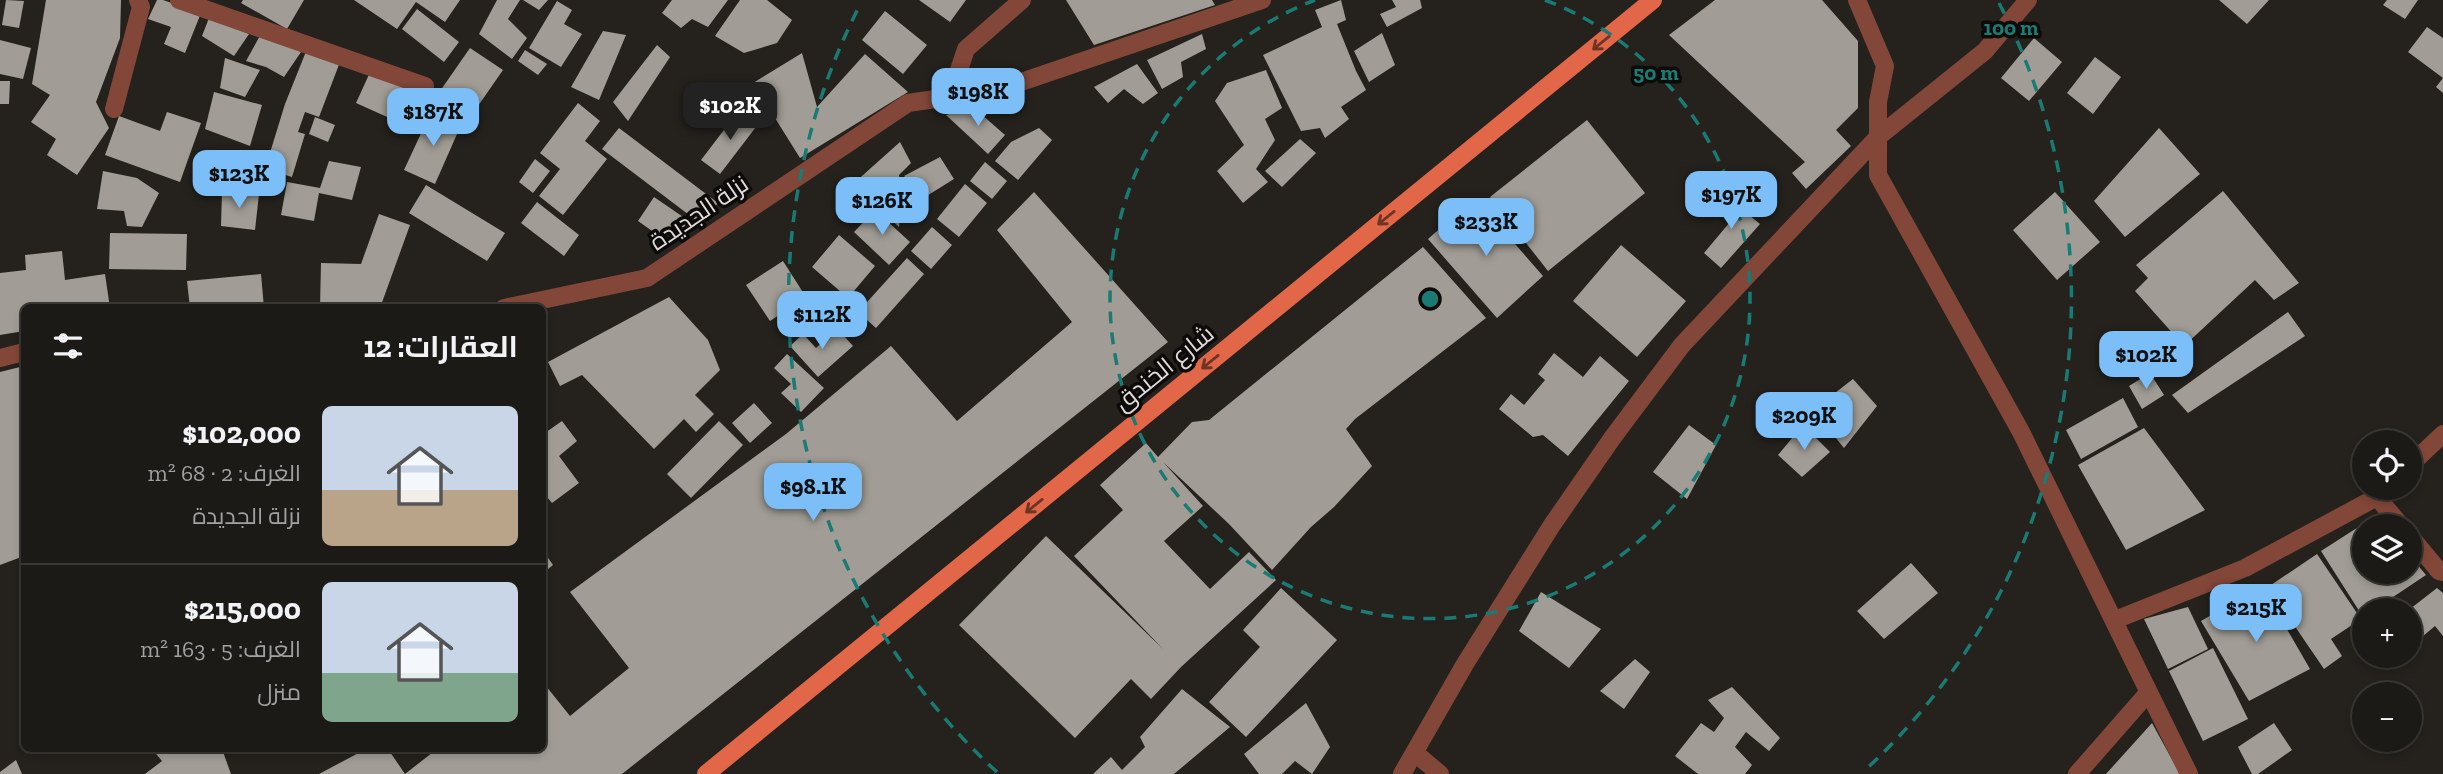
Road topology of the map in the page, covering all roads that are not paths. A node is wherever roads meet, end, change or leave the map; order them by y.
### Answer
1 (138, 0) edge
2 (179, 0) edge
3 (1021, 0) edge
4 (1262, 0) edge
5 (1653, 0) edge
6 (1857, 0) edge
7 (2028, 0) edge
8 (425, 86) dead end
9 (950, 97) junction
10 (114, 109) dead end
11 (1878, 137) junction
12 (523, 304) edge
13 (21, 353) edge
14 (0, 358) edge
15 (2443, 434) edge
16 (2422, 454) edge
17 (2367, 500) edge
18 (2422, 550) edge
19 (2443, 572) edge
20 (2115, 620) junction
21 (2148, 693) junction
22 (1415, 753) junction
23 (706, 774) edge
24 (1402, 774) edge
25 (1440, 774) edge
26 (2077, 774) edge
27 (2189, 774) edge

1 - 10 street
2 - 8 street
3 - 9 street
4 - 9 street, نزلة الجديدة
5 -> 23 main road, شارع الخندق
6 - 11 street
7 - 11 street
9 - 12 street, نزلة الجديدة
11 - 20 street
11 - 22 street
13 - 14 street
15 - 16 street
17 - 20 street
18 - 19 street
20 - 21 street
21 - 26 street
21 - 27 street
22 - 24 street
22 - 25 street

